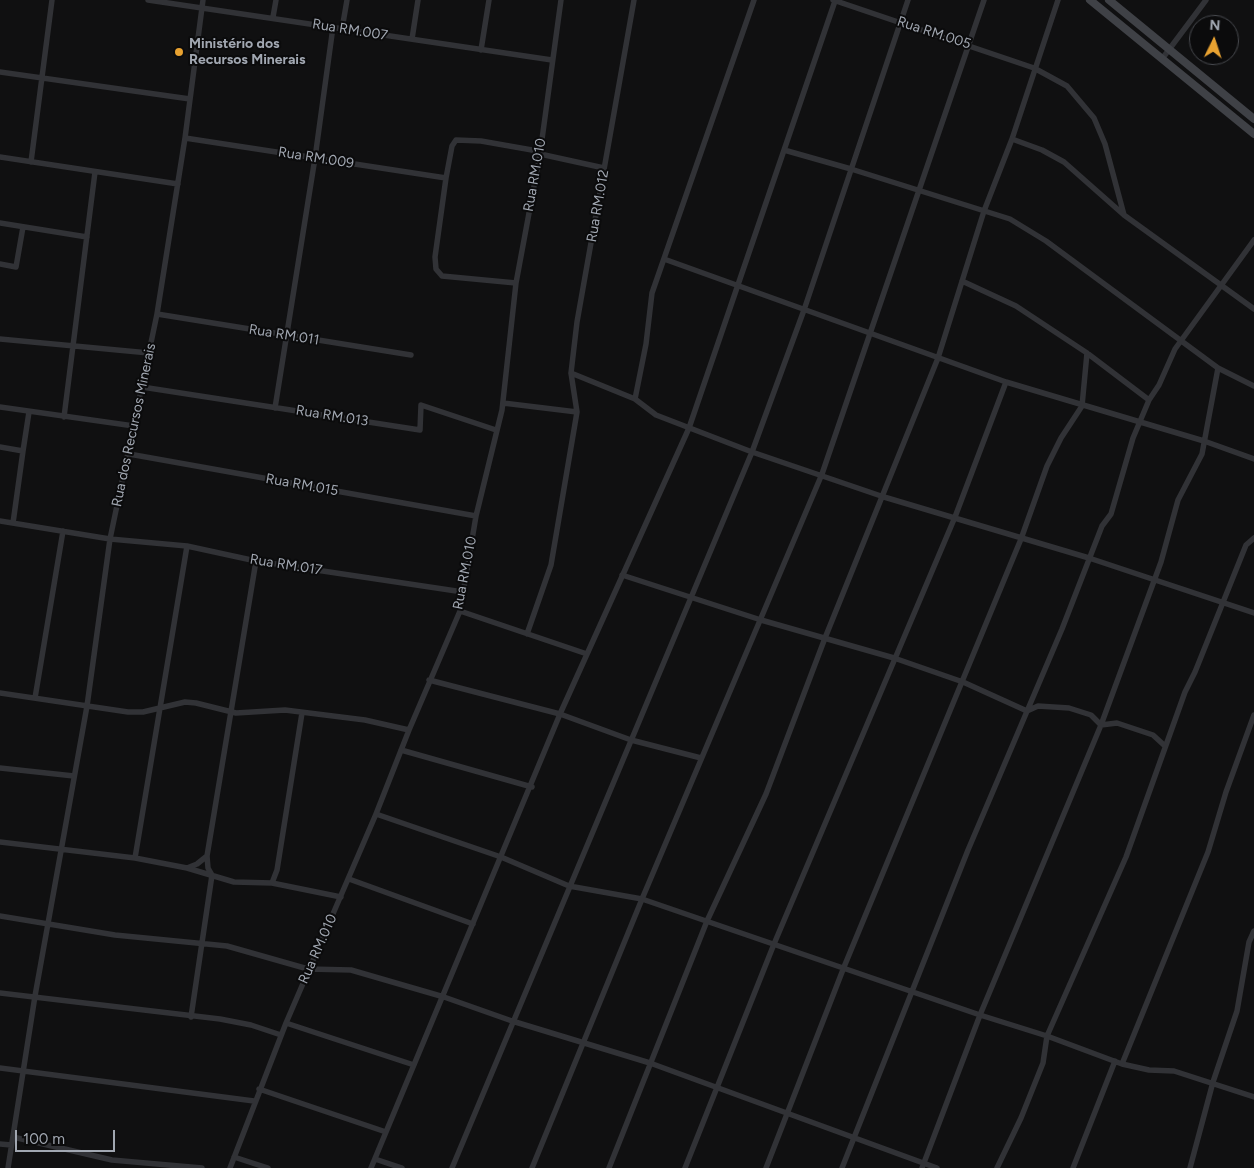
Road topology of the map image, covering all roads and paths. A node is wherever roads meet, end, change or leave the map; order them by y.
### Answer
1 (52, 0) edge
2 (148, 0) edge
3 (202, 0) edge
4 (276, 0) edge
5 (346, 0) edge
6 (418, 0) edge
7 (489, 0) edge
8 (561, 0) edge
9 (634, 0) edge
10 (754, 0) edge
11 (834, 0) edge
12 (908, 0) edge
13 (984, 0) edge
14 (1058, 0) edge
15 (1090, 0) edge
16 (1109, 0) edge
17 (1206, 0) edge
18 (201, 8) junction
19 (274, 17) junction
20 (901, 22) junction
21 (333, 27) junction
22 (342, 29) junction
23 (412, 39) junction
24 (968, 44) junction
25 (1168, 48) junction
26 (481, 50) junction
27 (1162, 59) junction
28 (552, 60) junction
29 (1034, 68) junction
30 (0, 72) edge
31 (42, 78) junction
32 (190, 99) junction
33 (1254, 118) edge
34 (1254, 134) edge
35 (185, 138) junction
36 (1012, 139) junction
37 (784, 150) junction
38 (540, 154) junction
39 (0, 157) edge
40 (315, 158) junction
41 (31, 162) junction
42 (604, 168) junction
43 (851, 169) junction
44 (95, 172) junction
45 (446, 178) junction
46 (178, 184) junction
47 (918, 190) junction
48 (984, 211) junction
49 (1124, 215) junction
50 (0, 223) edge
51 (23, 227) junction
52 (87, 237) junction
53 (1254, 240) edge
54 (664, 259) junction
55 (0, 264) edge
56 (962, 281) junction
57 (516, 283) junction
58 (1222, 284) junction
59 (738, 286) junction
60 (1254, 308) edge
61 (804, 310) junction
62 (157, 314) junction
63 (872, 333) junction
64 (286, 335) junction
65 (0, 339) edge
66 (1183, 340) junction
67 (74, 347) junction
68 (149, 353) junction
69 (1087, 353) junction
70 (411, 355) dead end
71 (938, 358) junction
72 (1218, 368) junction
73 (571, 373) junction
74 (1006, 382) junction
75 (1254, 386) edge
76 (142, 387) junction
77 (635, 399) junction
78 (1149, 400) junction
79 (503, 403) junction
80 (1082, 406) junction
81 (0, 408) edge
82 (275, 408) junction
83 (29, 412) junction
84 (577, 412) junction
85 (64, 417) junction
86 (1140, 422) junction
87 (134, 426) junction
88 (688, 428) junction
89 (496, 430) junction
90 (1204, 440) junction
91 (0, 447) edge
92 (23, 451) junction
93 (752, 452) junction
94 (129, 454) junction
95 (1254, 459) edge
96 (822, 474) junction
97 (884, 496) junction
98 (476, 516) junction
99 (955, 517) junction
100 (0, 521) edge
101 (13, 523) junction
102 (63, 530) junction
103 (1254, 538) edge
104 (110, 539) junction
105 (1021, 539) junction
106 (187, 546) junction
107 (1089, 558) junction
108 (256, 561) junction
109 (622, 575) junction
110 (1154, 581) junction
111 (463, 592) junction
112 (689, 598) junction
113 (1222, 603) junction
114 (460, 611) junction
115 (1254, 613) edge
116 (761, 620) junction
117 (527, 634) junction
118 (825, 638) junction
119 (587, 654) junction
120 (894, 658) junction
121 (429, 680) junction
122 (963, 682) junction
123 (0, 693) edge
124 (35, 698) junction
125 (87, 706) junction
126 (159, 708) junction
127 (1028, 711) junction
128 (229, 712) junction
129 (302, 713) junction
130 (560, 714) junction
131 (1254, 715) edge
132 (1101, 725) junction
133 (408, 730) junction
134 (631, 740) junction
135 (1164, 746) junction
136 (402, 750) junction
137 (701, 758) junction
138 (0, 768) edge
139 (74, 776) junction
140 (532, 787) junction
141 (376, 814) junction
142 (0, 842) edge
143 (61, 850) junction
144 (207, 856) junction
145 (501, 857) junction
146 (135, 858) junction
147 (187, 868) junction
148 (212, 875) junction
149 (349, 879) junction
150 (272, 883) junction
151 (569, 886) junction
152 (341, 897) junction
153 (642, 899) junction
154 (0, 916) edge
155 (707, 921) junction
156 (473, 924) junction
157 (48, 925) junction
158 (1254, 931) edge
159 (203, 944) junction
160 (774, 944) junction
161 (844, 967) junction
162 (308, 969) junction
163 (911, 990) junction
164 (0, 993) edge
165 (35, 996) junction
166 (444, 997) junction
167 (980, 1015) junction
168 (191, 1017) junction
169 (512, 1020) junction
170 (286, 1023) junction
171 (281, 1036) junction
172 (1047, 1036) junction
173 (584, 1042) junction
174 (1115, 1061) junction
175 (650, 1063) junction
176 (1122, 1064) junction
177 (414, 1065) junction
178 (0, 1068) edge
179 (23, 1070) junction
180 (1213, 1082) junction
181 (718, 1087) junction
182 (259, 1089) junction
183 (1254, 1097) edge
184 (254, 1101) junction
185 (785, 1113) junction
186 (386, 1132) junction
187 (13, 1137) junction
188 (854, 1138) junction
189 (0, 1144) edge
190 (11, 1145) junction
191 (234, 1157) junction
192 (375, 1159) junction
193 (923, 1166) edge
194 (8, 1168) edge
195 (202, 1168) edge
196 (230, 1168) edge
197 (268, 1168) edge
198 (371, 1168) edge
199 (402, 1168) edge
200 (452, 1168) edge
201 (532, 1168) edge
202 (609, 1168) edge
203 (685, 1168) edge
204 (766, 1168) edge
205 (842, 1168) edge
206 (937, 1168) edge
207 (997, 1168) edge
208 (1073, 1168) edge
209 (1190, 1168) edge

1 - 31 street
2 - 18 street, Rua RM.007
3 - 18 street, Rua dos Recursos Minerais
4 - 19 street
5 - 22 street
6 - 23 street
7 - 26 street
8 - 28 street, Rua RM.010
9 - 42 street, Rua RM.012
10 - 54 street
11 - 20 street, Rua RM.005
11 - 37 street
12 - 20 street
13 - 24 street
14 - 29 street
15 - 27 street
16 - 25 street
17 - 25 street
18 - 19 street, Rua RM.007
18 - 32 street, Rua dos Recursos Minerais
19 - 21 street, Rua RM.007
20 - 24 street, Rua RM.005
20 - 43 street
21 - 22 street, Rua RM.007
21 - 40 street
22 - 23 street, Rua RM.007
23 - 26 street, Rua RM.007
24 - 29 street, Rua RM.005
24 - 47 street
25 - 27 street
25 - 33 street
26 - 28 street, Rua RM.007
27 - 34 street
28 - 38 street, Rua RM.010
29 - 36 street
29 - 49 street, Rua RM.005
30 - 31 street
31 - 32 street
31 - 41 street
32 - 35 street, Rua dos Recursos Minerais
35 - 40 street, Rua RM.009
35 - 46 street, Rua dos Recursos Minerais
36 - 48 street
36 - 49 street
37 - 43 street
37 - 59 street
38 - 42 street
38 - 45 street
38 - 57 street, Rua RM.010
39 - 41 street
40 - 45 street, Rua RM.009
40 - 64 street
41 - 44 street
42 - 73 street, Rua RM.012
43 - 47 street
43 - 61 street
44 - 46 street
44 - 52 street
45 - 57 street
46 - 62 street, Rua dos Recursos Minerais
47 - 48 street
47 - 63 street
48 - 56 street
48 - 66 street
49 - 58 street
50 - 51 street
51 - 52 street
51 - 55 street
52 - 67 street
53 - 58 street
54 - 59 street
54 - 77 street
56 - 69 street
56 - 71 street
57 - 79 street, Rua RM.010
58 - 60 street
58 - 66 street
59 - 61 street
59 - 88 street
61 - 63 street
61 - 93 street
62 - 64 street, Rua RM.011
62 - 68 street, Rua dos Recursos Minerais
63 - 71 street
63 - 96 street
64 - 70 street, Rua RM.011
64 - 82 street
65 - 67 street
66 - 72 street
66 - 78 street
67 - 68 street
67 - 85 street
68 - 76 street, Rua dos Recursos Minerais
69 - 78 street
69 - 80 street
71 - 74 street
71 - 97 street
72 - 75 street
72 - 90 street
73 - 77 street
73 - 84 street, Rua RM.012
74 - 80 street
74 - 99 street
76 - 82 street, Rua RM.013
76 - 87 street, Rua dos Recursos Minerais
77 - 88 street
78 - 86 street
79 - 84 street
79 - 89 street, Rua RM.010
80 - 86 street
80 - 105 street
81 - 83 street
82 - 89 street, Rua RM.013
83 - 85 street
83 - 92 street
84 - 117 street, Rua RM.012
85 - 87 street
86 - 90 street
86 - 107 street
87 - 94 street, Rua dos Recursos Minerais
88 - 93 street
88 - 109 street
89 - 98 street, Rua RM.010
90 - 95 street
90 - 110 street
91 - 92 street
92 - 101 street
93 - 96 street
93 - 112 street
94 - 98 street, Rua RM.015
94 - 104 street, Rua dos Recursos Minerais
96 - 97 street
96 - 116 street
97 - 99 street
97 - 118 street
98 - 111 street, Rua RM.010
99 - 105 street
99 - 120 street
100 - 101 street, Rua RM.017
101 - 102 street, Rua RM.017
102 - 104 street, Rua RM.017
102 - 124 street
103 - 113 street
104 - 106 street, Rua RM.017
104 - 125 street, Rua dos Recursos Minerais
105 - 107 street
105 - 122 street
106 - 108 street, Rua RM.017
106 - 126 street
107 - 110 street
107 - 127 street
108 - 111 street, Rua RM.017
108 - 128 street
109 - 112 street
109 - 119 street
110 - 113 street
110 - 132 street
111 - 114 street, Rua RM.010
112 - 116 street
112 - 134 street
113 - 115 street
113 - 135 street
114 - 117 street
114 - 121 street, Rua RM.010
116 - 118 street
116 - 137 street
117 - 119 street
118 - 120 street
118 - 155 street
119 - 130 street
120 - 122 street
120 - 160 street
121 - 130 street
121 - 133 street, Rua RM.010
122 - 127 street
122 - 161 street
123 - 124 street
124 - 125 street
125 - 126 street
125 - 139 street, Rua dos Recursos Minerais
126 - 128 street
126 - 146 street
127 - 132 street
127 - 163 street
128 - 129 street
128 - 144 street
129 - 133 street
129 - 150 street
130 - 134 street
130 - 140 street
131 - 176 street
132 - 135 street
132 - 167 street
133 - 136 street, Rua RM.010
134 - 137 street
134 - 151 street
135 - 172 street
136 - 140 street
136 - 141 street, Rua RM.010
137 - 153 street
138 - 139 street
139 - 143 street, Rua dos Recursos Minerais
140 - 145 street
141 - 145 street
141 - 149 street, Rua RM.010
142 - 143 street
143 - 146 street
143 - 157 street, Rua dos Recursos Minerais
144 - 147 street
144 - 148 street
145 - 151 street
145 - 156 street
146 - 147 street
147 - 148 street
148 - 150 street
148 - 159 street
149 - 152 street, Rua RM.010
149 - 156 street
150 - 152 street
151 - 153 street
151 - 169 street
152 - 162 street, Rua RM.010
153 - 155 street
153 - 173 street
154 - 157 street
155 - 160 street
155 - 175 street
156 - 166 street
157 - 159 street
157 - 165 street, Rua dos Recursos Minerais
158 - 180 street
159 - 162 street
159 - 168 street
160 - 161 street
160 - 181 street
161 - 163 street
161 - 185 street
162 - 166 street
162 - 170 street, Rua RM.010
163 - 167 street
163 - 188 street
164 - 165 street
165 - 168 street
165 - 179 street, Rua dos Recursos Minerais
166 - 169 street
166 - 177 street
167 - 172 street
167 - 193 street
168 - 171 street
169 - 173 street
169 - 200 street
170 - 171 street, Rua RM.010
170 - 177 street
171 - 182 street, Rua RM.010
172 - 174 street
172 - 207 street
173 - 175 street
173 - 201 street
174 - 176 street
174 - 208 street
175 - 181 street
175 - 202 street
176 - 180 street
177 - 186 street
178 - 179 street
179 - 184 street
179 - 187 street, Rua dos Recursos Minerais
180 - 183 street
180 - 209 street
181 - 185 street
181 - 203 street
182 - 184 street, Rua RM.010
182 - 186 street
184 - 191 street, Rua RM.010
185 - 188 street
185 - 204 street
186 - 192 street
187 - 190 street, Rua dos Recursos Minerais
187 - 195 street
188 - 193 street
188 - 205 street
189 - 190 street
190 - 194 street, Rua dos Recursos Minerais
191 - 196 street, Rua RM.010
191 - 197 street
192 - 198 street
192 - 199 street
193 - 206 street

